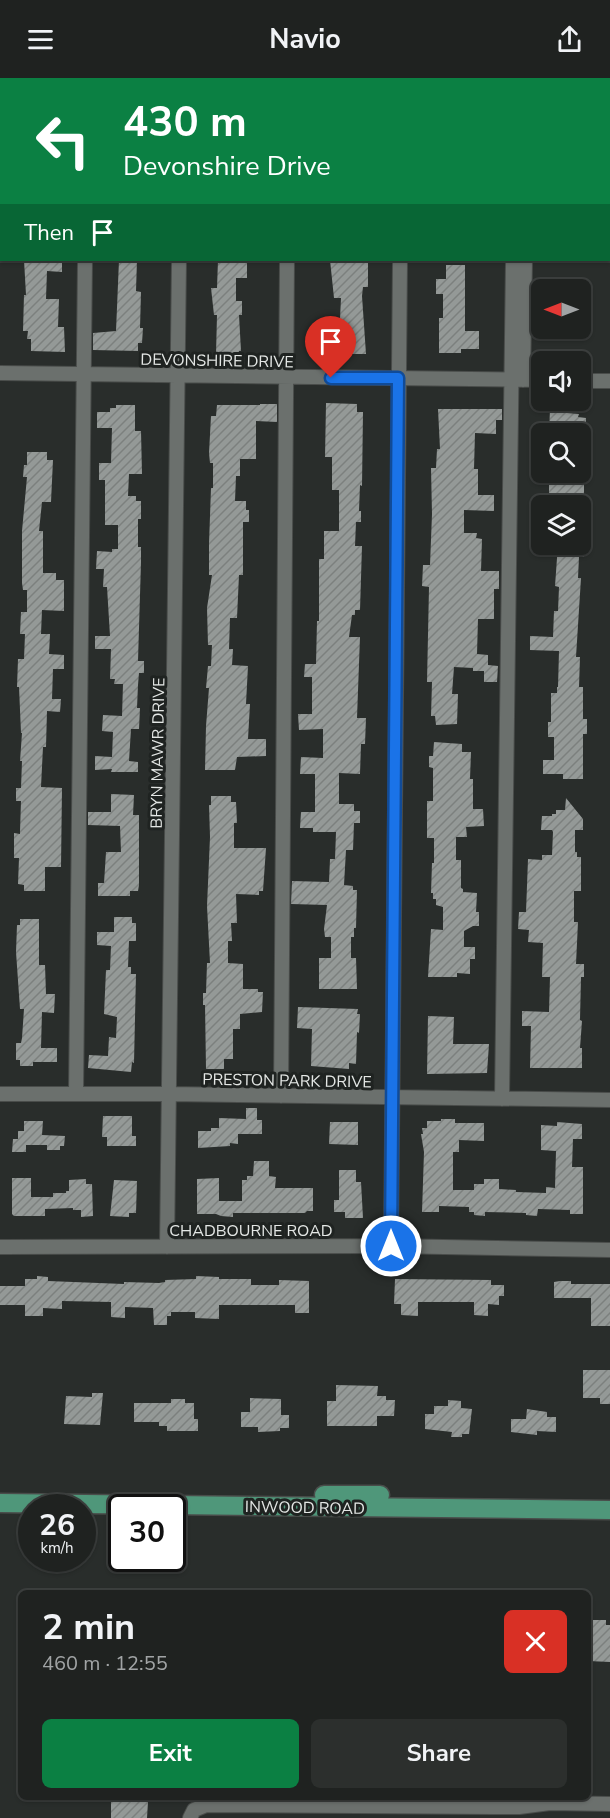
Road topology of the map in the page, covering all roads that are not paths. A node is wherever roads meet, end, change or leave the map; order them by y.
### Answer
1 (85, 261) edge
2 (179, 261) edge
3 (287, 261) edge
4 (400, 261) edge
5 (513, 261) edge
6 (525, 261) edge
7 (0, 373) edge
8 (84, 375) junction
9 (178, 377) junction
10 (286, 377) junction
11 (398, 378) junction
12 (517, 380) junction
13 (531, 380) edge
14 (591, 381) edge
15 (610, 381) edge
16 (0, 1094) edge
17 (76, 1094) junction
18 (170, 1094) junction
19 (281, 1096) junction
20 (391, 1098) junction
21 (502, 1099) junction
22 (610, 1100) edge
23 (391, 1246) junction
24 (167, 1247) junction
25 (0, 1248) edge
26 (610, 1250) edge
27 (0, 1490) edge
28 (23, 1494) edge
29 (96, 1498) edge
30 (610, 1499) edge
31 (18, 1500) edge
32 (320, 1501) junction
33 (0, 1503) edge
34 (610, 1510) edge
35 (610, 1804) edge
36 (297, 1812) edge
37 (407, 1813) edge
38 (519, 1813) edge
39 (192, 1814) edge

1 - 8 street
2 - 9 street, BRYN MAWR DRIVE
3 - 10 street
4 - 11 street
5 - 12 street
6 - 12 street
7 - 8 street, DEVONSHIRE DRIVE
8 - 9 street, DEVONSHIRE DRIVE
8 - 17 street
9 - 10 street, DEVONSHIRE DRIVE
9 - 18 street, BRYN MAWR DRIVE
10 - 11 street, DEVONSHIRE DRIVE
10 - 19 street
11 - 12 street, DEVONSHIRE DRIVE
11 - 20 street
12 - 13 street, DEVONSHIRE DRIVE
12 - 21 street
14 - 15 street
16 - 17 street, PRESTON PARK DRIVE
17 - 18 street, PRESTON PARK DRIVE
18 - 19 street, PRESTON PARK DRIVE
18 - 24 street, BRYN MAWR DRIVE
19 - 20 street, PRESTON PARK DRIVE
20 - 21 street, PRESTON PARK DRIVE
20 - 23 street
21 - 22 street, PRESTON PARK DRIVE
23 - 24 street, CHADBOURNE ROAD
23 - 26 street, CHADBOURNE ROAD
24 - 25 street, CHADBOURNE ROAD
27 - 28 main road, INWOOD ROAD
29 - 32 main road, INWOOD ROAD
30 - 32 main road, INWOOD ROAD
31 - 33 main road, INWOOD ROAD
32 - 34 main road, INWOOD ROAD
35 - 38 street
36 - 37 street
36 - 39 street
37 - 38 street

